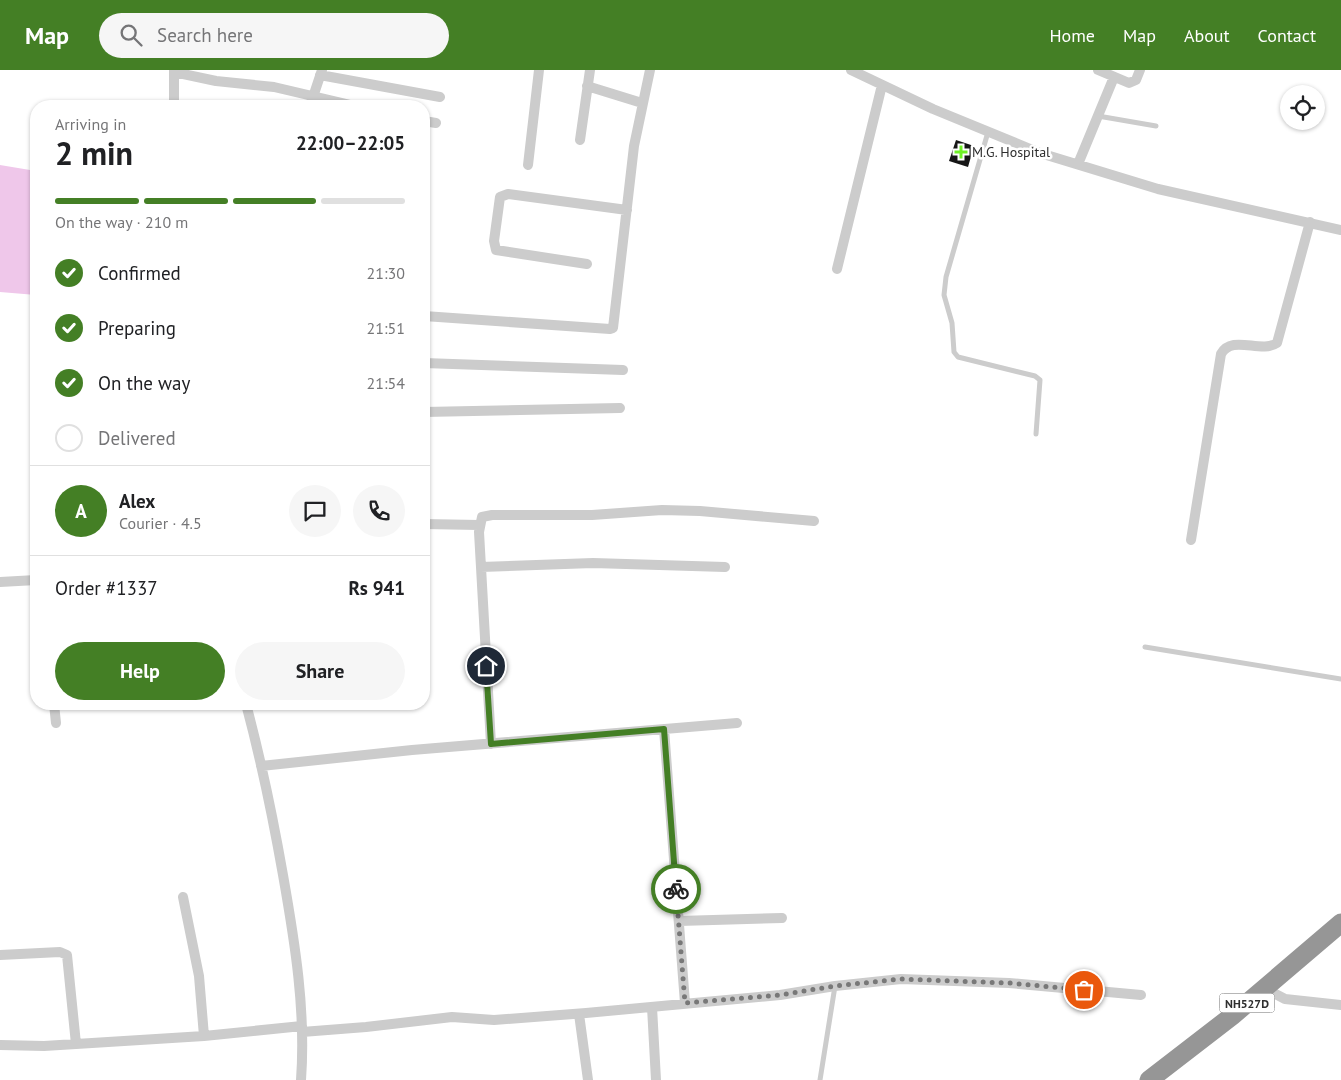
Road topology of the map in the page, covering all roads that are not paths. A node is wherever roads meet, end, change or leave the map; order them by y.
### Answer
1 (539, 70) edge
2 (590, 70) edge
3 (650, 70) edge
4 (851, 70) edge
5 (1098, 70) edge
6 (1140, 70) edge
7 (174, 71) edge
8 (321, 72) edge
9 (1114, 77) junction
10 (882, 85) junction
11 (588, 86) junction
12 (440, 97) dead end
13 (174, 100) edge
14 (309, 100) edge
15 (312, 100) edge
16 (642, 103) junction
17 (1098, 116) junction
18 (430, 122) edge
19 (436, 123) dead end
20 (1156, 126) dead end
21 (988, 132) junction
22 (580, 140) dead end
23 (1078, 164) junction
24 (528, 165) dead end
25 (627, 210) junction
26 (1310, 222) junction
27 (1341, 230) edge
28 (587, 264) dead end
29 (837, 269) dead end
30 (430, 316) edge
31 (430, 363) edge
32 (623, 370) dead end
33 (620, 408) dead end
34 (430, 412) edge
35 (1036, 434) dead end
36 (814, 521) dead end
37 (430, 524) edge
38 (479, 525) junction
39 (1191, 540) dead end
40 (481, 567) junction
41 (724, 567) dead end
42 (30, 580) edge
43 (0, 582) edge
44 (1145, 646) dead end
45 (1341, 679) edge
46 (55, 710) edge
47 (247, 710) edge
48 (56, 723) dead end
49 (736, 724) dead end
50 (664, 729) junction
51 (491, 744) junction
52 (261, 766) junction
53 (183, 897) dead end
54 (782, 918) dead end
55 (679, 921) junction
56 (1341, 923) edge
57 (0, 955) edge
58 (835, 986) junction
59 (1264, 988) junction
60 (1141, 995) dead end
61 (685, 1003) junction
62 (1341, 1005) edge
63 (652, 1006) junction
64 (579, 1014) junction
65 (302, 1029) junction
66 (204, 1036) junction
67 (76, 1044) junction
68 (0, 1045) edge
69 (301, 1080) edge
70 (588, 1080) edge
71 (656, 1080) edge
72 (820, 1080) edge
73 (1149, 1080) edge

1 - 24 street
2 - 11 street
3 - 16 street
4 - 10 street
5 - 9 street
6 - 9 street
7 - 13 street
7 - 14 street
8 - 12 street
8 - 15 street
9 - 17 street
10 - 21 street
10 - 29 street
11 - 16 street
11 - 22 street
16 - 25 street
17 - 20 lane
17 - 23 street
18 - 19 street
21 - 23 street
21 - 35 lane
23 - 26 street
25 - 28 street
25 - 30 street
26 - 27 street
26 - 39 street
31 - 32 street
33 - 34 street
36 - 38 street
37 - 38 street
38 - 40 street
40 - 41 street
40 - 51 street
42 - 43 street
44 - 45 lane
46 - 48 street
47 - 52 street
49 - 50 street
50 - 51 street
50 - 55 street
51 - 52 street
52 - 65 street
53 - 66 street
54 - 55 street
55 - 61 street
56 - 59 highway, NH527D
57 - 67 street
58 - 60 street
58 - 61 street
58 - 72 lane
59 - 62 street
59 - 73 highway, NH527D
61 - 63 street
63 - 64 street
63 - 71 street
64 - 65 street
64 - 70 street
65 - 66 street
65 - 69 street
66 - 67 street
67 - 68 street

